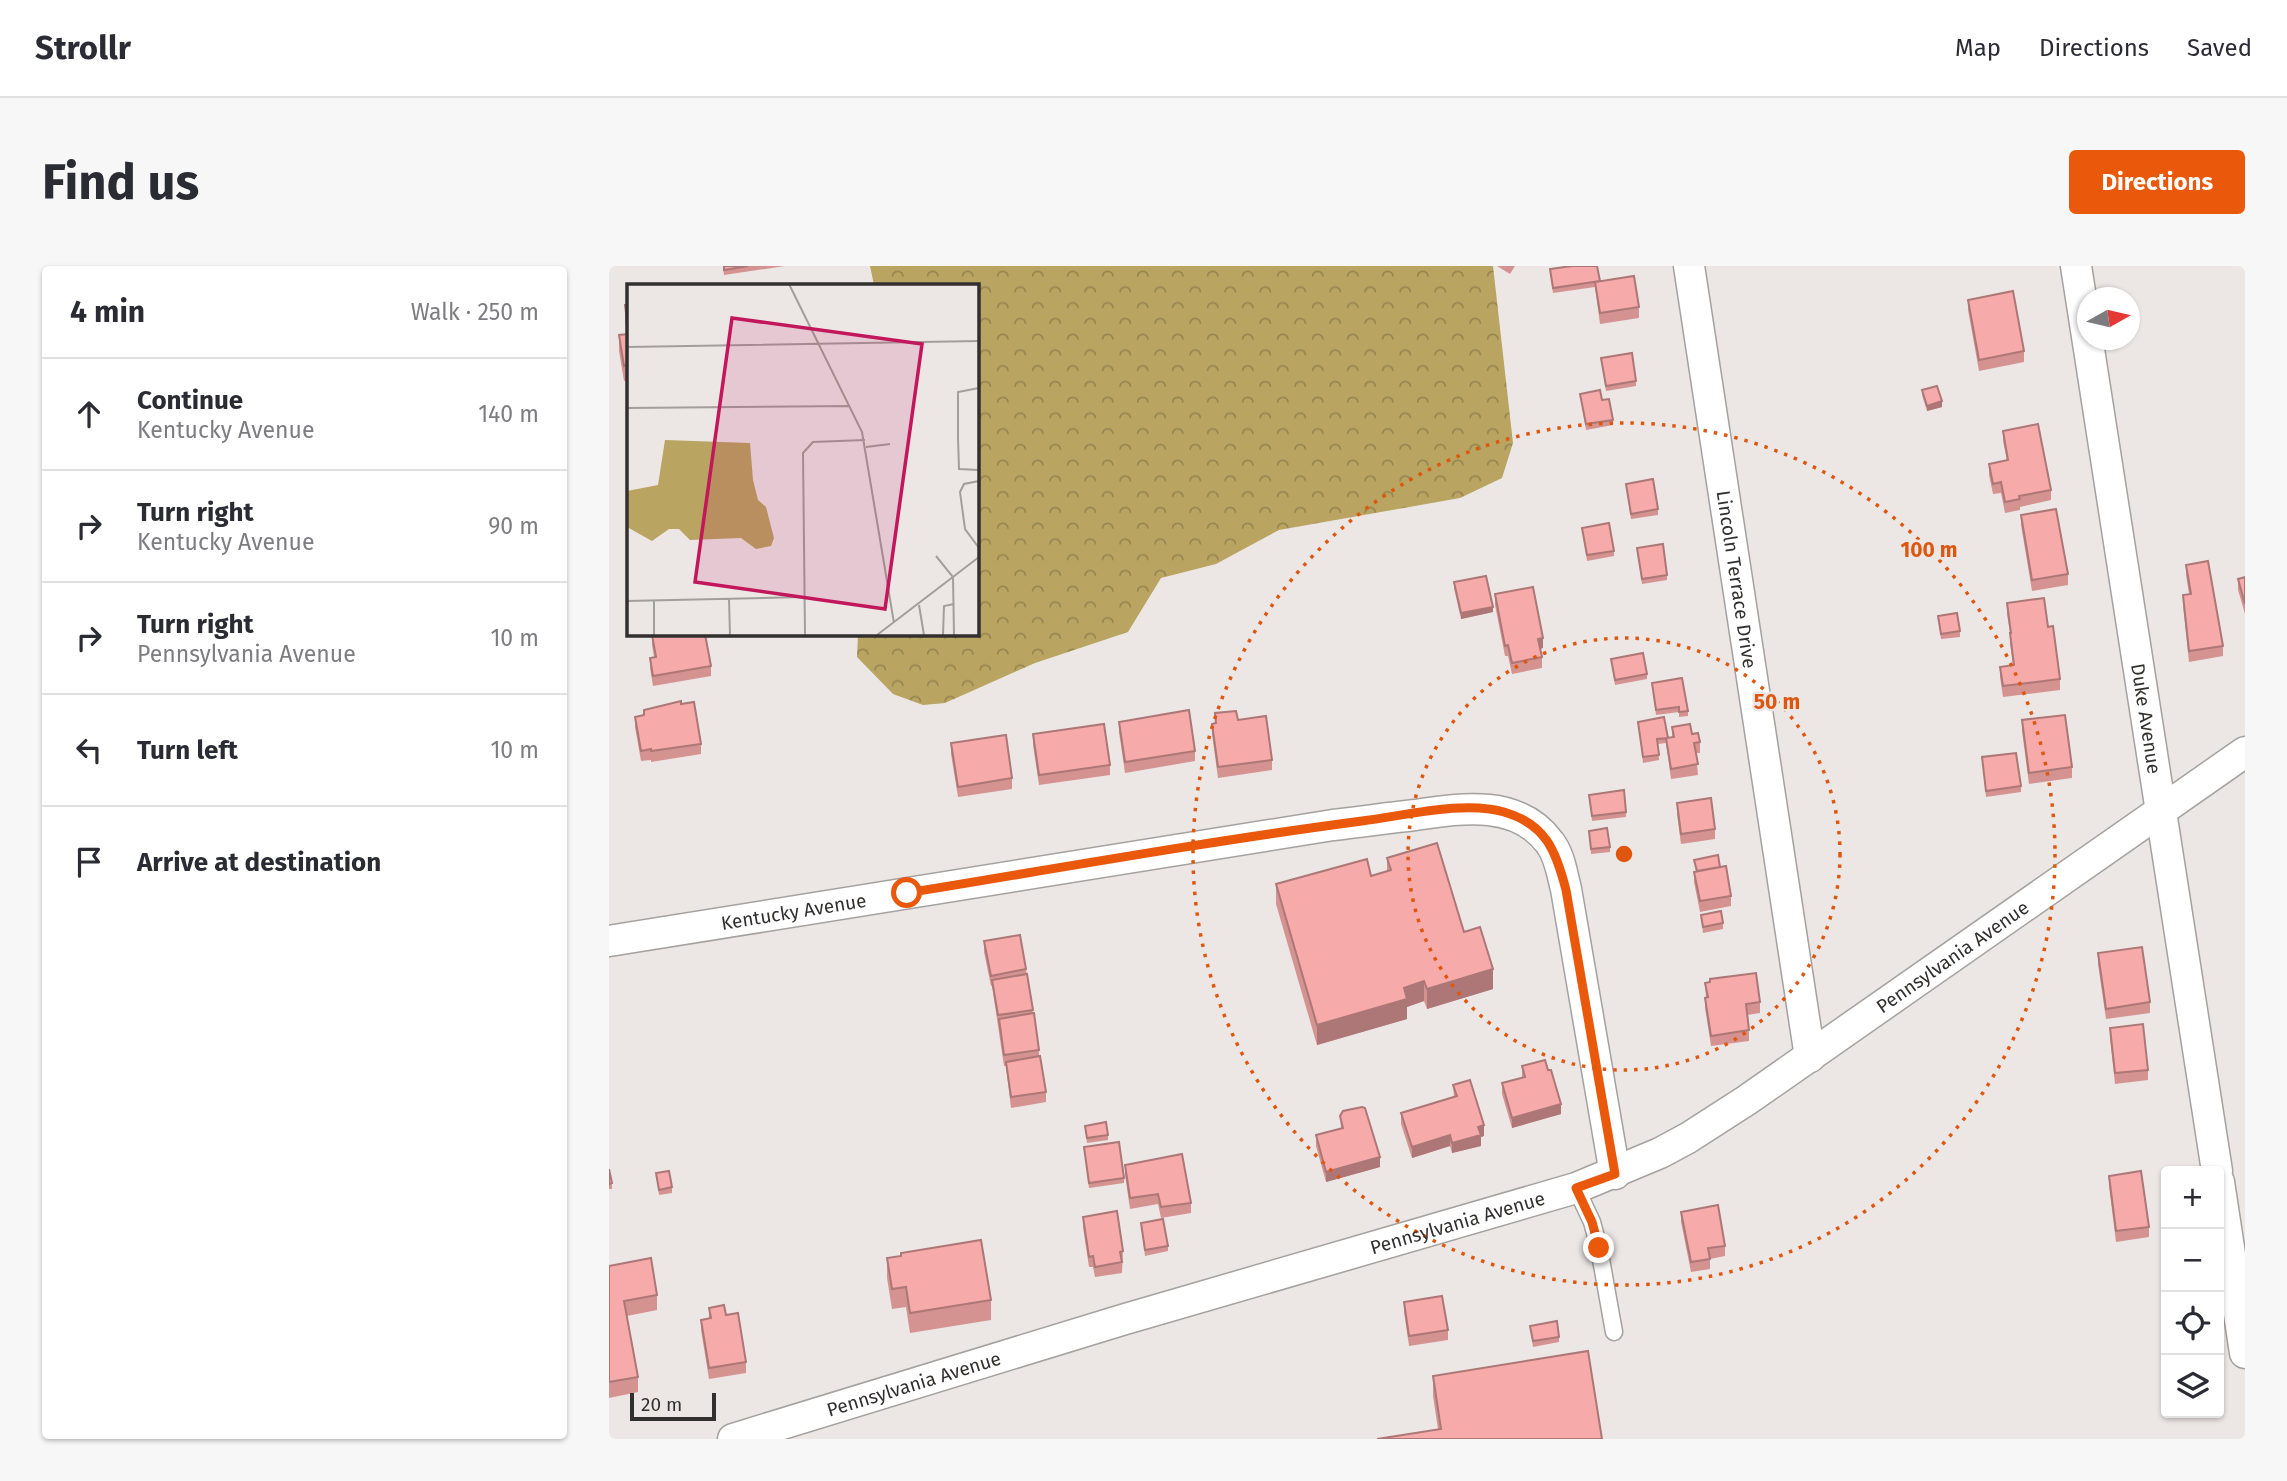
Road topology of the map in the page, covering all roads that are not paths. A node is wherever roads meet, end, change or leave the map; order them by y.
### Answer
1 (1689, 266) edge
2 (2076, 266) edge
3 (2245, 752) edge
4 (2161, 809) junction
5 (610, 936) edge
6 (1810, 1057) junction
7 (2216, 1166) edge
8 (1615, 1174) junction
9 (1576, 1188) junction
10 (2224, 1215) edge
11 (1614, 1332) dead end
12 (2245, 1353) edge
13 (733, 1439) edge

1 - 6 street, Lincoln Terrace Drive
2 - 4 street, Duke Avenue
3 - 4 street, Pennsylvania Avenue
4 - 6 street, Pennsylvania Avenue
4 - 7 street, Duke Avenue
5 - 8 street, Kentucky Avenue
6 - 8 street, Pennsylvania Avenue
8 - 9 street, Pennsylvania Avenue
9 - 11 lane
9 - 13 street, Pennsylvania Avenue
10 - 12 street

